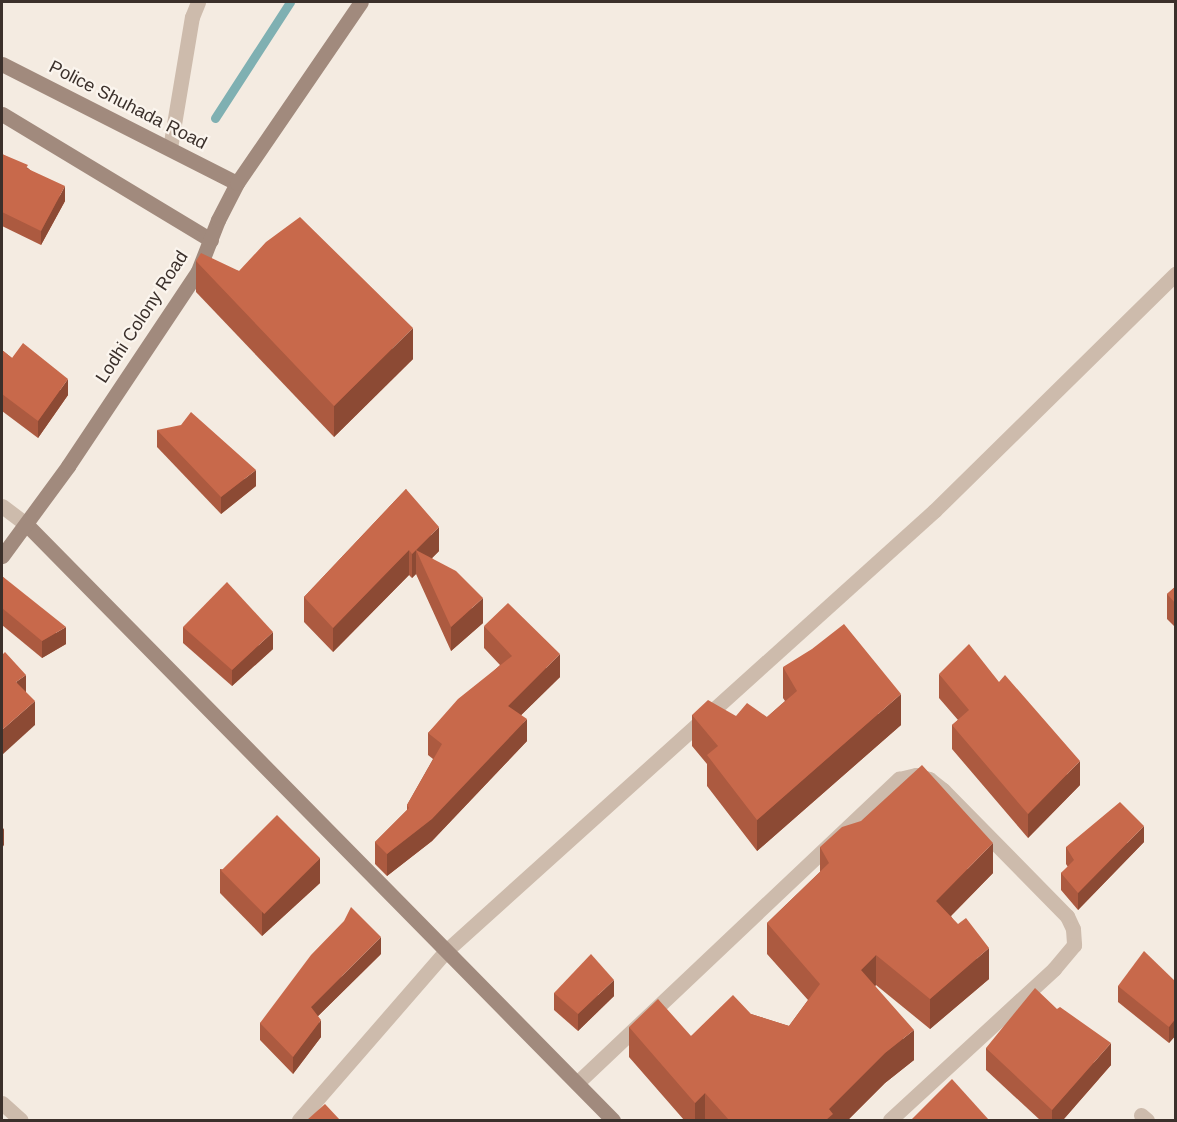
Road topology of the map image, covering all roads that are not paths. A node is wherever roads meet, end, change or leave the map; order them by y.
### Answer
1 (198, 2) edge
2 (361, 2) edge
3 (2, 64) edge
4 (2, 114) edge
5 (170, 148) junction
6 (237, 183) junction
7 (211, 240) junction
8 (1176, 273) edge
9 (2, 506) edge
10 (27, 525) junction
11 (2, 556) edge
12 (447, 950) junction
13 (576, 1083) junction
14 (2, 1103) edge
15 (21, 1120) edge
16 (299, 1120) edge
17 (613, 1120) edge
18 (890, 1120) edge

1 - 5 street
2 - 6 main road, Lodhi Colony Road
3 - 5 main road, Police Shuhada Road
4 - 7 main road
5 - 6 main road, Police Shuhada Road
6 - 7 main road, Lodhi Colony Road
7 - 10 main road, Lodhi Colony Road
8 - 12 street
9 - 10 street
10 - 11 main road, Lodhi Colony Road
10 - 12 main road
12 - 13 main road
12 - 16 street
13 - 17 main road
13 - 18 street
14 - 15 street

